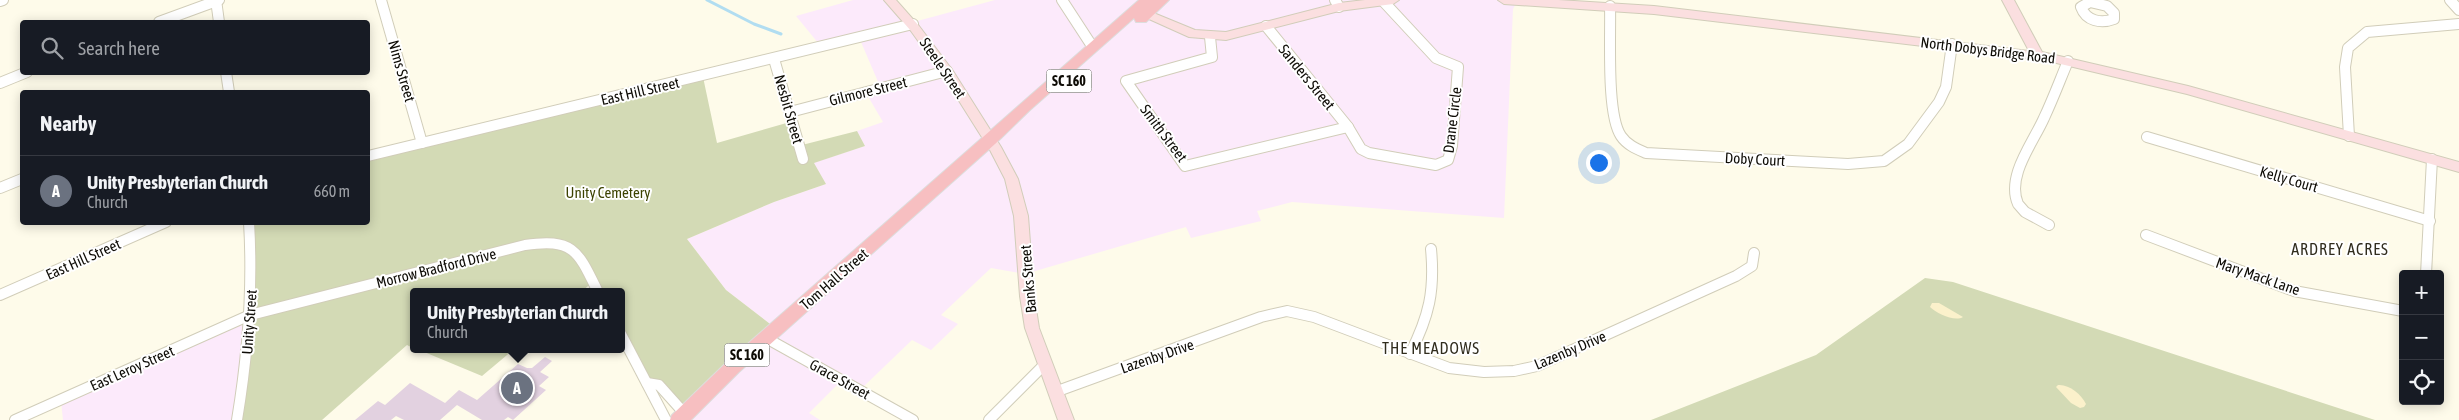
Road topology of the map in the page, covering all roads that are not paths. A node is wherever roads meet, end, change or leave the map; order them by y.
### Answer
1 (217, 0) edge
2 (381, 0) edge
3 (890, 0) edge
4 (1062, 0) edge
5 (1147, 0) edge
6 (1162, 0) edge
7 (1388, 0) edge
8 (1504, 0) edge
9 (2008, 0) edge
10 (2450, 0) edge
11 (1337, 4) edge
12 (1610, 6) junction
13 (2459, 10) edge
14 (1140, 13) junction
15 (164, 20) edge
16 (218, 20) edge
17 (913, 24) junction
18 (2459, 24) edge
19 (1266, 26) junction
20 (1210, 37) junction
21 (1952, 44) junction
22 (1092, 46) junction
23 (2037, 55) junction
24 (774, 59) junction
25 (2068, 61) junction
26 (947, 71) junction
27 (20, 74) edge
28 (226, 75) edge
29 (0, 82) edge
30 (229, 90) edge
31 (790, 112) junction
32 (1348, 127) junction
33 (2349, 136) junction
34 (2147, 137) dead end
35 (990, 140) junction
36 (422, 143) junction
37 (370, 156) edge
38 (803, 158) dead end
39 (2432, 159) junction
40 (2459, 167) edge
41 (20, 180) edge
42 (0, 188) edge
43 (2430, 221) junction
44 (159, 225) edge
45 (249, 225) edge
46 (2049, 225) dead end
47 (2146, 235) dead end
48 (1431, 249) dead end
49 (1754, 253) dead end
50 (2426, 270) edge
51 (596, 288) edge
52 (0, 295) edge
53 (2399, 310) edge
54 (250, 315) junction
55 (766, 338) junction
56 (625, 342) edge
57 (1410, 354) junction
58 (1045, 364) junction
59 (647, 384) junction
60 (1055, 392) junction
61 (682, 417) edge
62 (14, 420) edge
63 (237, 420) edge
64 (666, 420) edge
65 (913, 420) edge
66 (989, 420) edge
67 (1066, 420) edge

1 - 15 street
1 - 16 street
2 - 36 street, Nims Street
3 - 17 street, Steele Street
4 - 22 street
5 - 14 main road, Tom Hall Street / SC 160
6 - 14 main road, Tom Hall Street / SC 160
7 - 11 street
7 - 32 street, Drane Circle
8 - 12 street, North Dobys Bridge Road
9 - 23 street
10 - 13 street
11 - 19 street
12 - 21 street, North Dobys Bridge Road
12 - 21 street, Doby Court
14 - 20 street
14 - 22 main road, Tom Hall Street / SC 160
14 - 35 main road, Tom Hall Street / SC 160
17 - 24 street, East Hill Street
17 - 26 street, Steele Street
18 - 33 street
19 - 20 street
19 - 32 street, Sanders Street
20 - 32 street, Smith Street
21 - 23 street, North Dobys Bridge Road
22 - 35 main road, Tom Hall Street / SC 160
23 - 25 street, North Dobys Bridge Road
24 - 31 street, Nesbit Street
24 - 36 street, East Hill Street
25 - 33 street, North Dobys Bridge Road
25 - 46 street
26 - 31 street, Gilmore Street
26 - 35 street, Steele Street
27 - 29 street
28 - 30 street
31 - 38 street, Nesbit Street
33 - 39 street, North Dobys Bridge Road
34 - 43 street, Kelly Court
35 - 55 main road, Tom Hall Street / SC 160
35 - 58 street, Banks Street
36 - 37 street, East Hill Street
39 - 40 street, North Dobys Bridge Road
39 - 43 street
41 - 42 street
43 - 50 street
44 - 52 street, East Hill Street
45 - 54 street, Unity Street
47 - 53 street, Mary Mack Lane
48 - 57 street
49 - 57 street, Lazenby Drive
51 - 54 street, Morrow Bradford Drive
54 - 62 street, East Leroy Street
54 - 63 street, Unity Street
55 - 61 main road, Tom Hall Street / SC 160
55 - 65 street, Grace Street
56 - 59 street
57 - 60 street, Lazenby Drive
58 - 60 street, Banks Street
58 - 66 street
59 - 61 street
59 - 64 street
60 - 67 street, Banks Street

